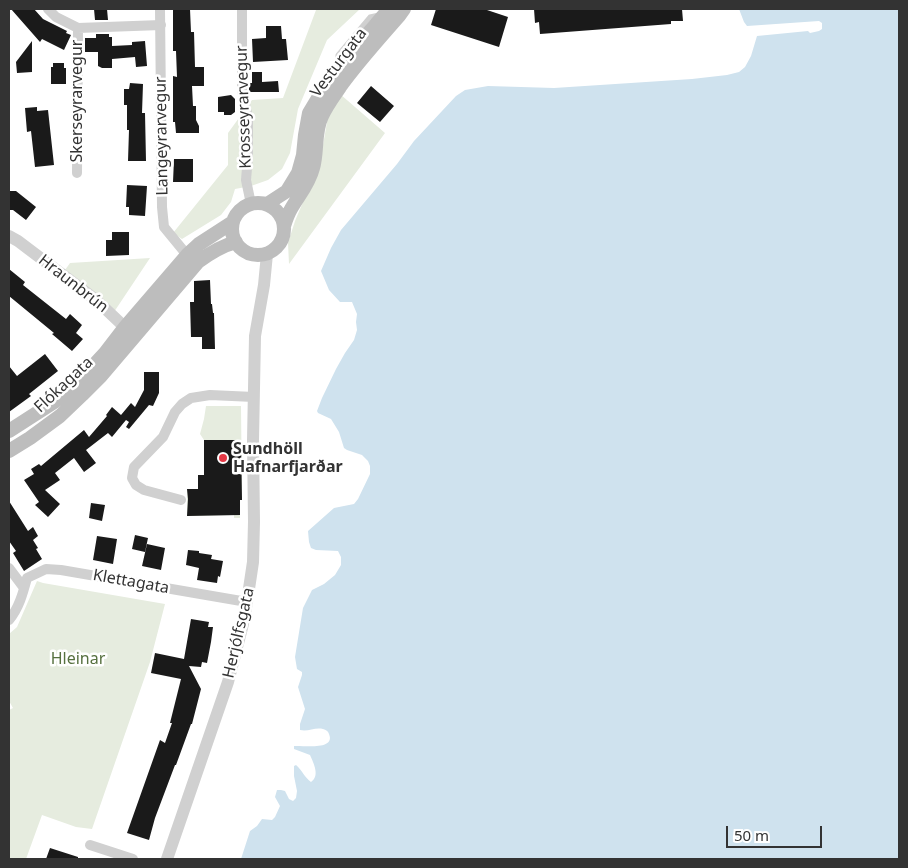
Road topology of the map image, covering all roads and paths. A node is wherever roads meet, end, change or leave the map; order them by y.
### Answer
1 (48, 9) edge
2 (160, 9) edge
3 (242, 9) edge
4 (404, 9) edge
5 (387, 11) edge
6 (161, 24) junction
7 (78, 28) junction
8 (77, 173) dead end
9 (251, 204) junction
10 (267, 204) junction
11 (233, 222) junction
12 (284, 226) junction
13 (9, 236) edge
14 (236, 242) junction
15 (267, 254) junction
16 (188, 255) junction
17 (129, 331) junction
18 (254, 397) junction
19 (9, 432) edge
20 (9, 451) edge
21 (181, 500) dead end
22 (9, 568) edge
23 (24, 588) junction
24 (247, 602) junction
25 (9, 620) edge
26 (90, 845) dead end
27 (132, 859) edge
28 (167, 859) edge

1 - 7 street, Skerseyrarvegur
2 - 6 street, Langeyrarvegur
3 - 9 street, Krosseyrarvegur
4 - 12 main road, Vesturgata
5 - 10 main road, Vesturgata
6 - 7 street, Skerseyrarvegur
6 - 16 street, Langeyrarvegur
7 - 8 street, Skerseyrarvegur
9 - 10 main road
9 - 11 main road
10 - 12 main road
11 - 14 main road
11 - 16 main road
12 - 15 main road
13 - 17 street, Hraunbrún
14 - 15 main road
14 - 17 main road
15 - 18 street, Herjólfsgata
16 - 17 main road
17 - 19 main road, Flókagata
17 - 20 main road, Flókagata
18 - 21 street
18 - 24 street, Herjólfsgata
22 - 23 street
23 - 24 street, Klettagata
23 - 25 street, Klettagata
24 - 28 street, Herjólfsgata
26 - 27 street

